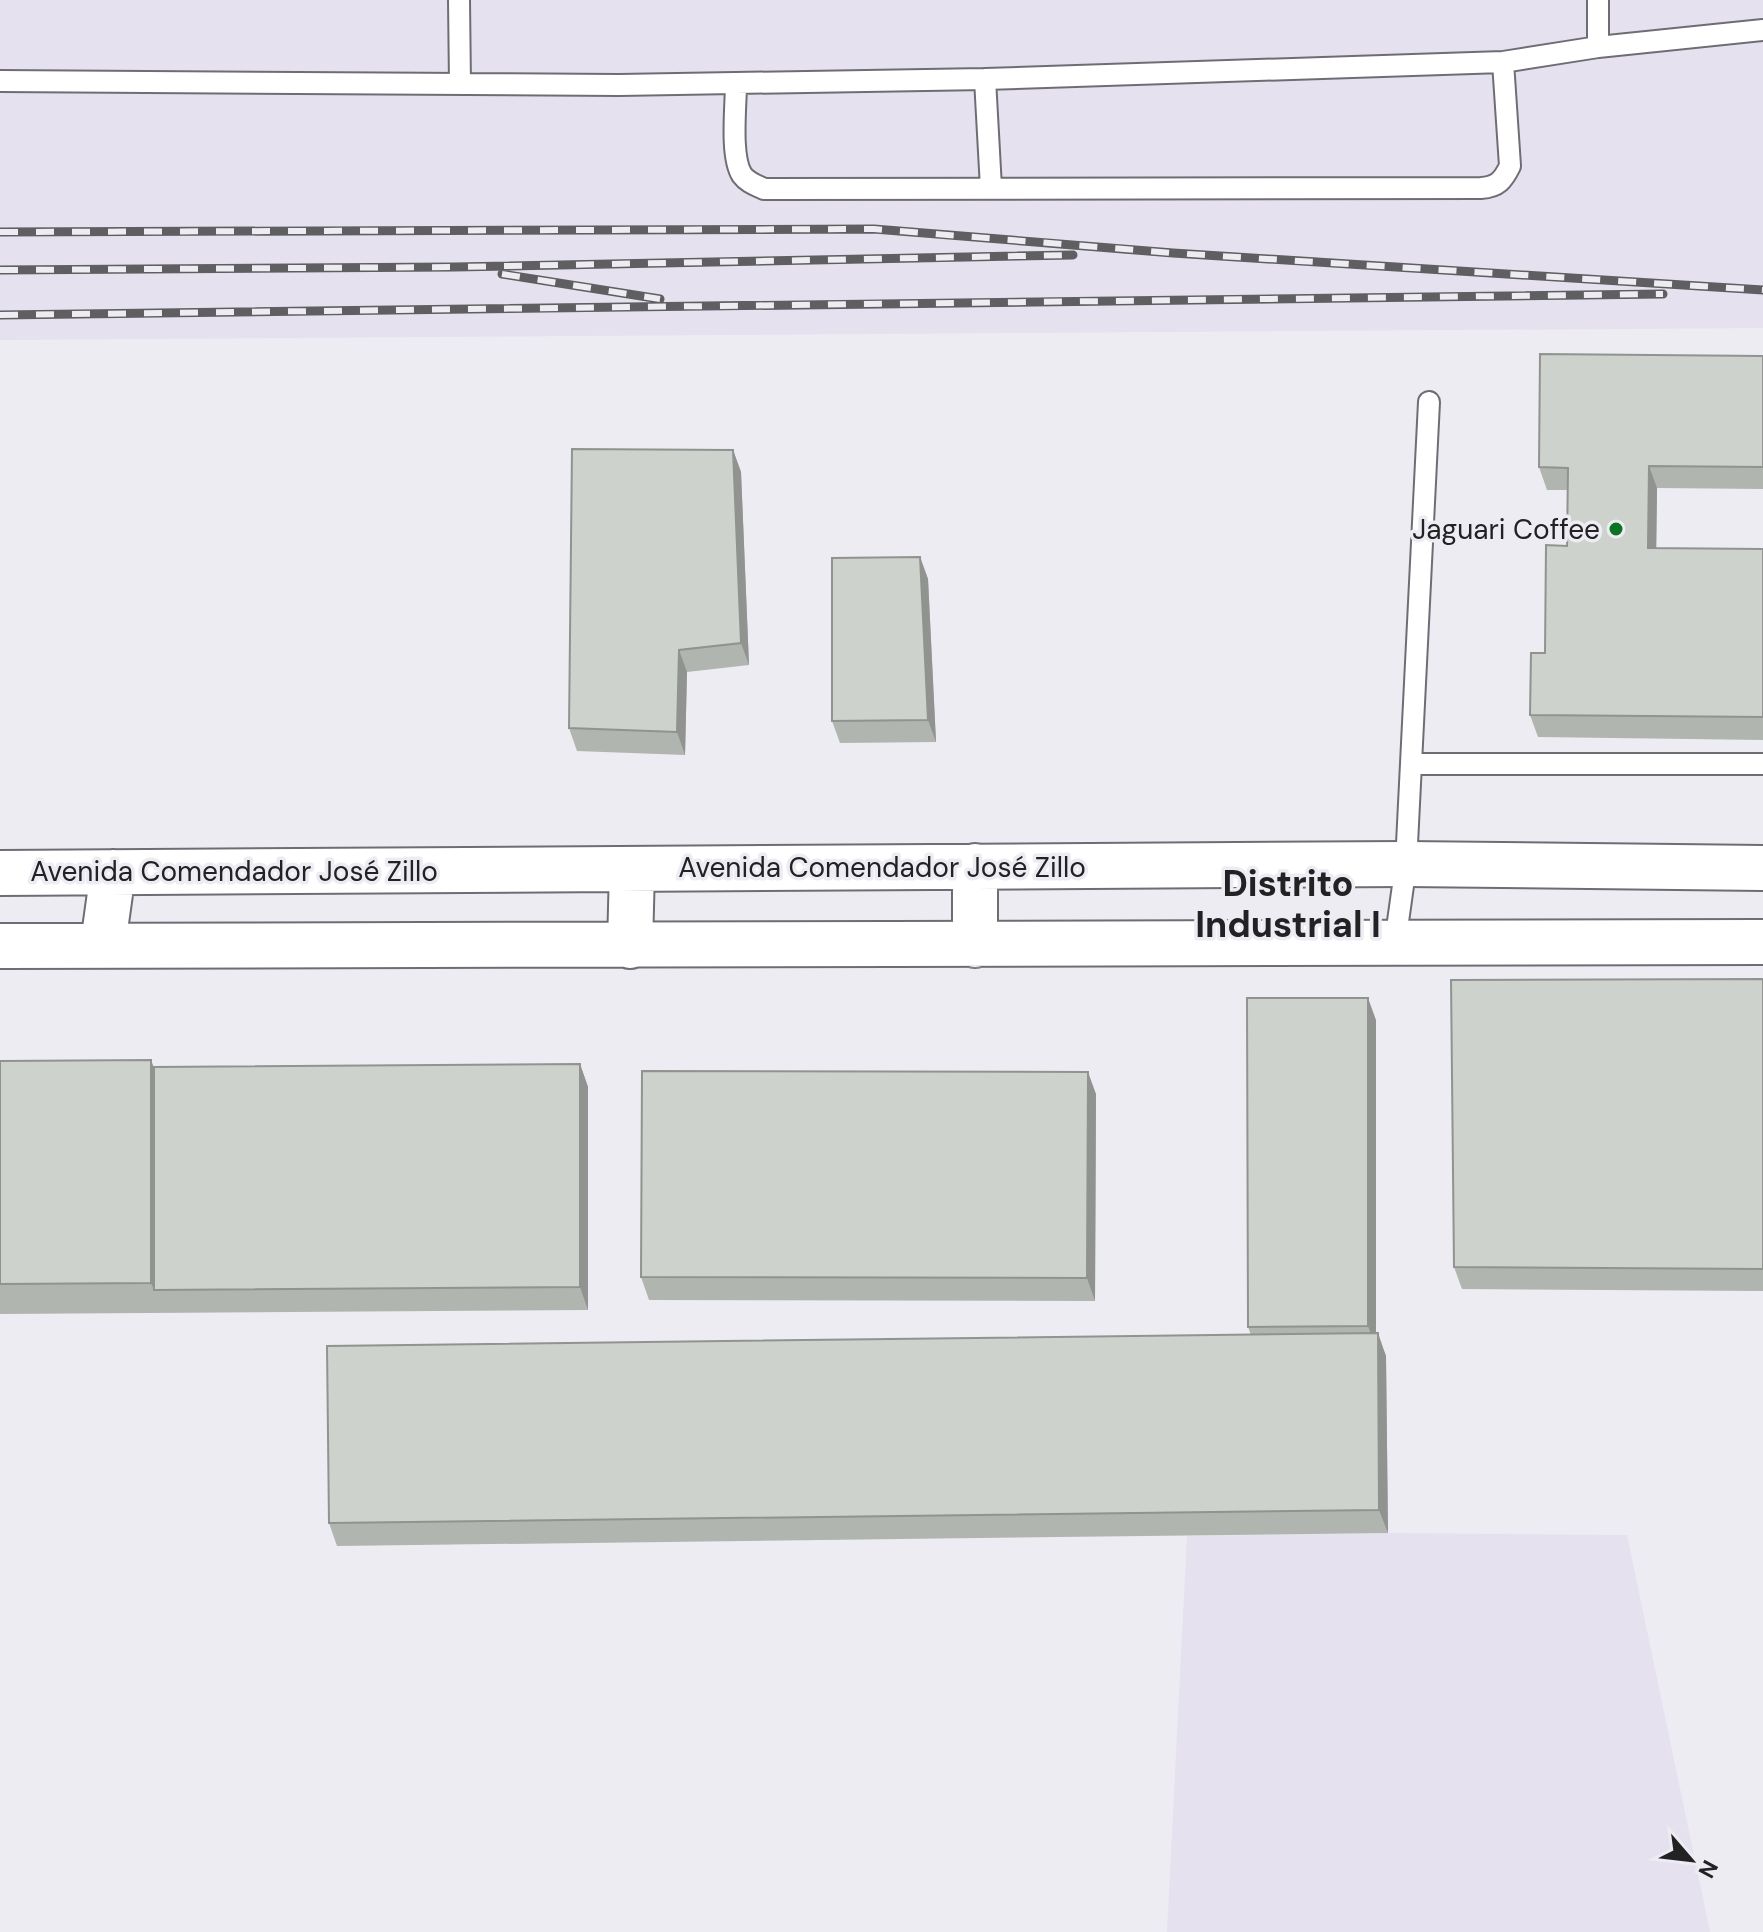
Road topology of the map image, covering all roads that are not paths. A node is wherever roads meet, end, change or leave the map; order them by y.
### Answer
1 (459, 0) edge
2 (1598, 0) edge
3 (1763, 30) edge
4 (1598, 47) junction
5 (1503, 62) junction
6 (985, 79) junction
7 (0, 81) edge
8 (736, 83) junction
9 (460, 84) junction
10 (991, 188) junction
11 (1429, 402) dead end
12 (1411, 764) junction
13 (1763, 764) edge
14 (1406, 864) junction
15 (975, 866) junction
16 (1763, 868) edge
17 (632, 869) junction
18 (113, 872) junction
19 (0, 873) edge
20 (1763, 942) edge
21 (1395, 943) junction
22 (103, 944) junction
23 (975, 945) junction
24 (0, 946) edge
25 (630, 946) junction

1 - 9 lane
2 - 4 lane
3 - 4 lane
4 - 5 lane
5 - 6 lane
5 - 10 lane
6 - 8 lane
6 - 10 lane
7 - 9 lane
8 - 9 lane
8 - 10 lane
11 - 12 lane
12 - 13 lane
12 - 14 lane
14 - 15 street, Avenida Comendador José Zillo
14 - 16 street, Avenida Comendador José Zillo
14 - 21 lane
15 - 17 street, Avenida Comendador José Zillo
15 - 23 street
17 - 18 street, Avenida Comendador José Zillo
17 - 25 street
18 - 19 street, Avenida Comendador José Zillo
18 - 22 street
20 - 21 street
21 - 23 street
22 - 24 street
22 - 25 street
23 - 25 street

